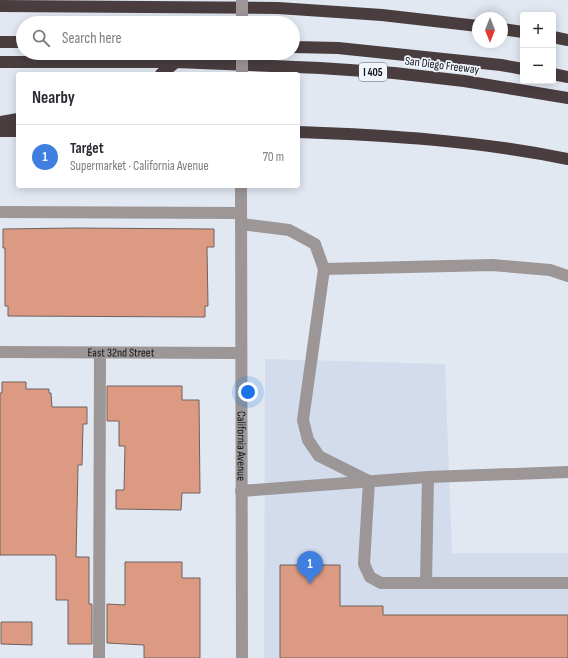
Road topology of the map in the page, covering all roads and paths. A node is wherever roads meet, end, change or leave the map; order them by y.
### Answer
1 (242, 0) edge
2 (0, 6) edge
3 (242, 16) edge
4 (472, 25) edge
5 (508, 30) edge
6 (520, 32) edge
7 (556, 38) edge
8 (568, 40) edge
9 (0, 42) edge
10 (16, 42) edge
11 (300, 47) edge
12 (242, 60) edge
13 (0, 62) edge
14 (176, 62) junction
15 (520, 68) edge
16 (164, 72) edge
17 (242, 72) edge
18 (556, 75) edge
19 (568, 77) edge
20 (568, 98) edge
21 (16, 119) edge
22 (0, 122) edge
23 (0, 131) edge
24 (16, 131) edge
25 (300, 132) edge
26 (568, 159) edge
27 (241, 188) edge
28 (0, 212) edge
29 (241, 218) junction
30 (324, 269) junction
31 (568, 276) edge
32 (0, 352) edge
33 (100, 353) junction
34 (241, 353) junction
35 (568, 472) edge
36 (428, 477) junction
37 (369, 481) junction
38 (241, 491) junction
39 (426, 583) junction
40 (568, 583) edge
41 (99, 658) edge
42 (242, 658) edge

1 - 3 street, bridge
2 - 4 highway
5 - 6 highway
7 - 8 highway
9 - 10 highway
11 - 15 highway
12 - 17 street, bridge
13 - 14 highway, San Diego Freeway / I 405
14 - 16 highway
14 - 20 highway, San Diego Freeway / I 405
18 - 19 highway
21 - 22 highway
23 - 24 highway
25 - 26 highway
27 - 29 street, California Avenue
28 - 29 street
29 - 30 street
29 - 34 street, California Avenue
30 - 31 street
30 - 37 street
32 - 33 street, East 32nd Street
33 - 34 street, East 32nd Street
33 - 41 street
34 - 38 street, California Avenue
35 - 36 street
36 - 37 street
36 - 39 street
37 - 38 street
37 - 39 street
38 - 42 street, California Avenue
39 - 40 street

